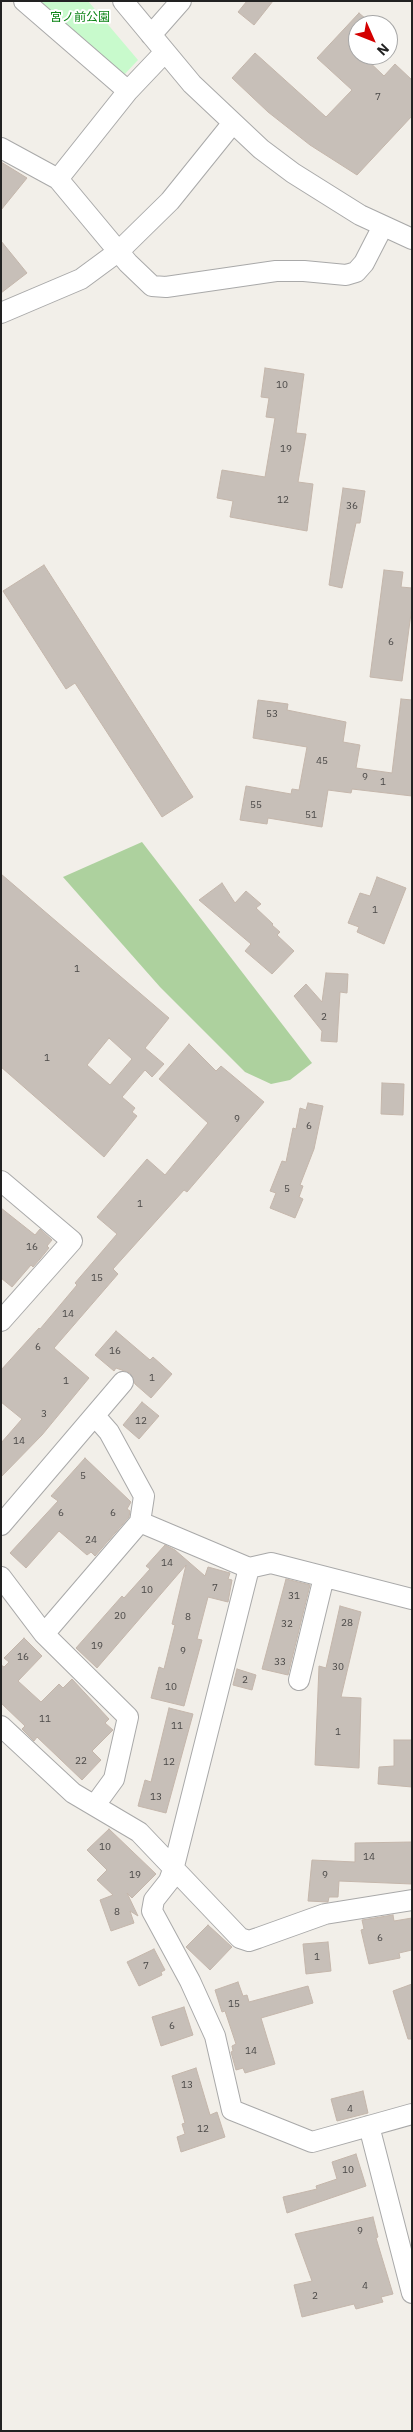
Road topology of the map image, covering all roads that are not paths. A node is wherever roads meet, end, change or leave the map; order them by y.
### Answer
1 (24, 1) edge
2 (123, 1) edge
3 (181, 1) edge
4 (151, 35) junction
5 (165, 52) junction
6 (128, 91) junction
7 (232, 124) junction
8 (1, 148) edge
9 (58, 179) junction
10 (383, 226) junction
11 (412, 239) edge
12 (119, 252) junction
13 (1, 313) edge
14 (1, 1181) edge
15 (3, 1317) edge
16 (123, 1382) dead end
17 (95, 1416) junction
18 (140, 1522) junction
19 (1, 1525) edge
20 (249, 1568) junction
21 (1, 1577) edge
22 (324, 1577) junction
23 (412, 1599) edge
24 (44, 1634) junction
25 (299, 1680) dead end
26 (1, 1726) edge
27 (95, 1805) junction
28 (173, 1870) junction
29 (412, 1900) edge
30 (412, 2114) edge
31 (369, 2126) junction
32 (412, 2293) edge

1 - 6 street
2 - 4 street
3 - 4 street
4 - 5 street
5 - 6 street
5 - 7 street
6 - 9 street
7 - 10 street
7 - 12 street
8 - 9 street
9 - 12 street
10 - 11 street
10 - 12 street
12 - 13 street
14 - 15 street
16 - 17 street
17 - 18 street
17 - 19 street
18 - 20 street
18 - 24 street
20 - 22 street
20 - 28 street
21 - 24 street
22 - 23 street
22 - 25 street
24 - 27 street
26 - 27 street
27 - 28 street
28 - 29 street
28 - 31 street
30 - 31 street
31 - 32 street

